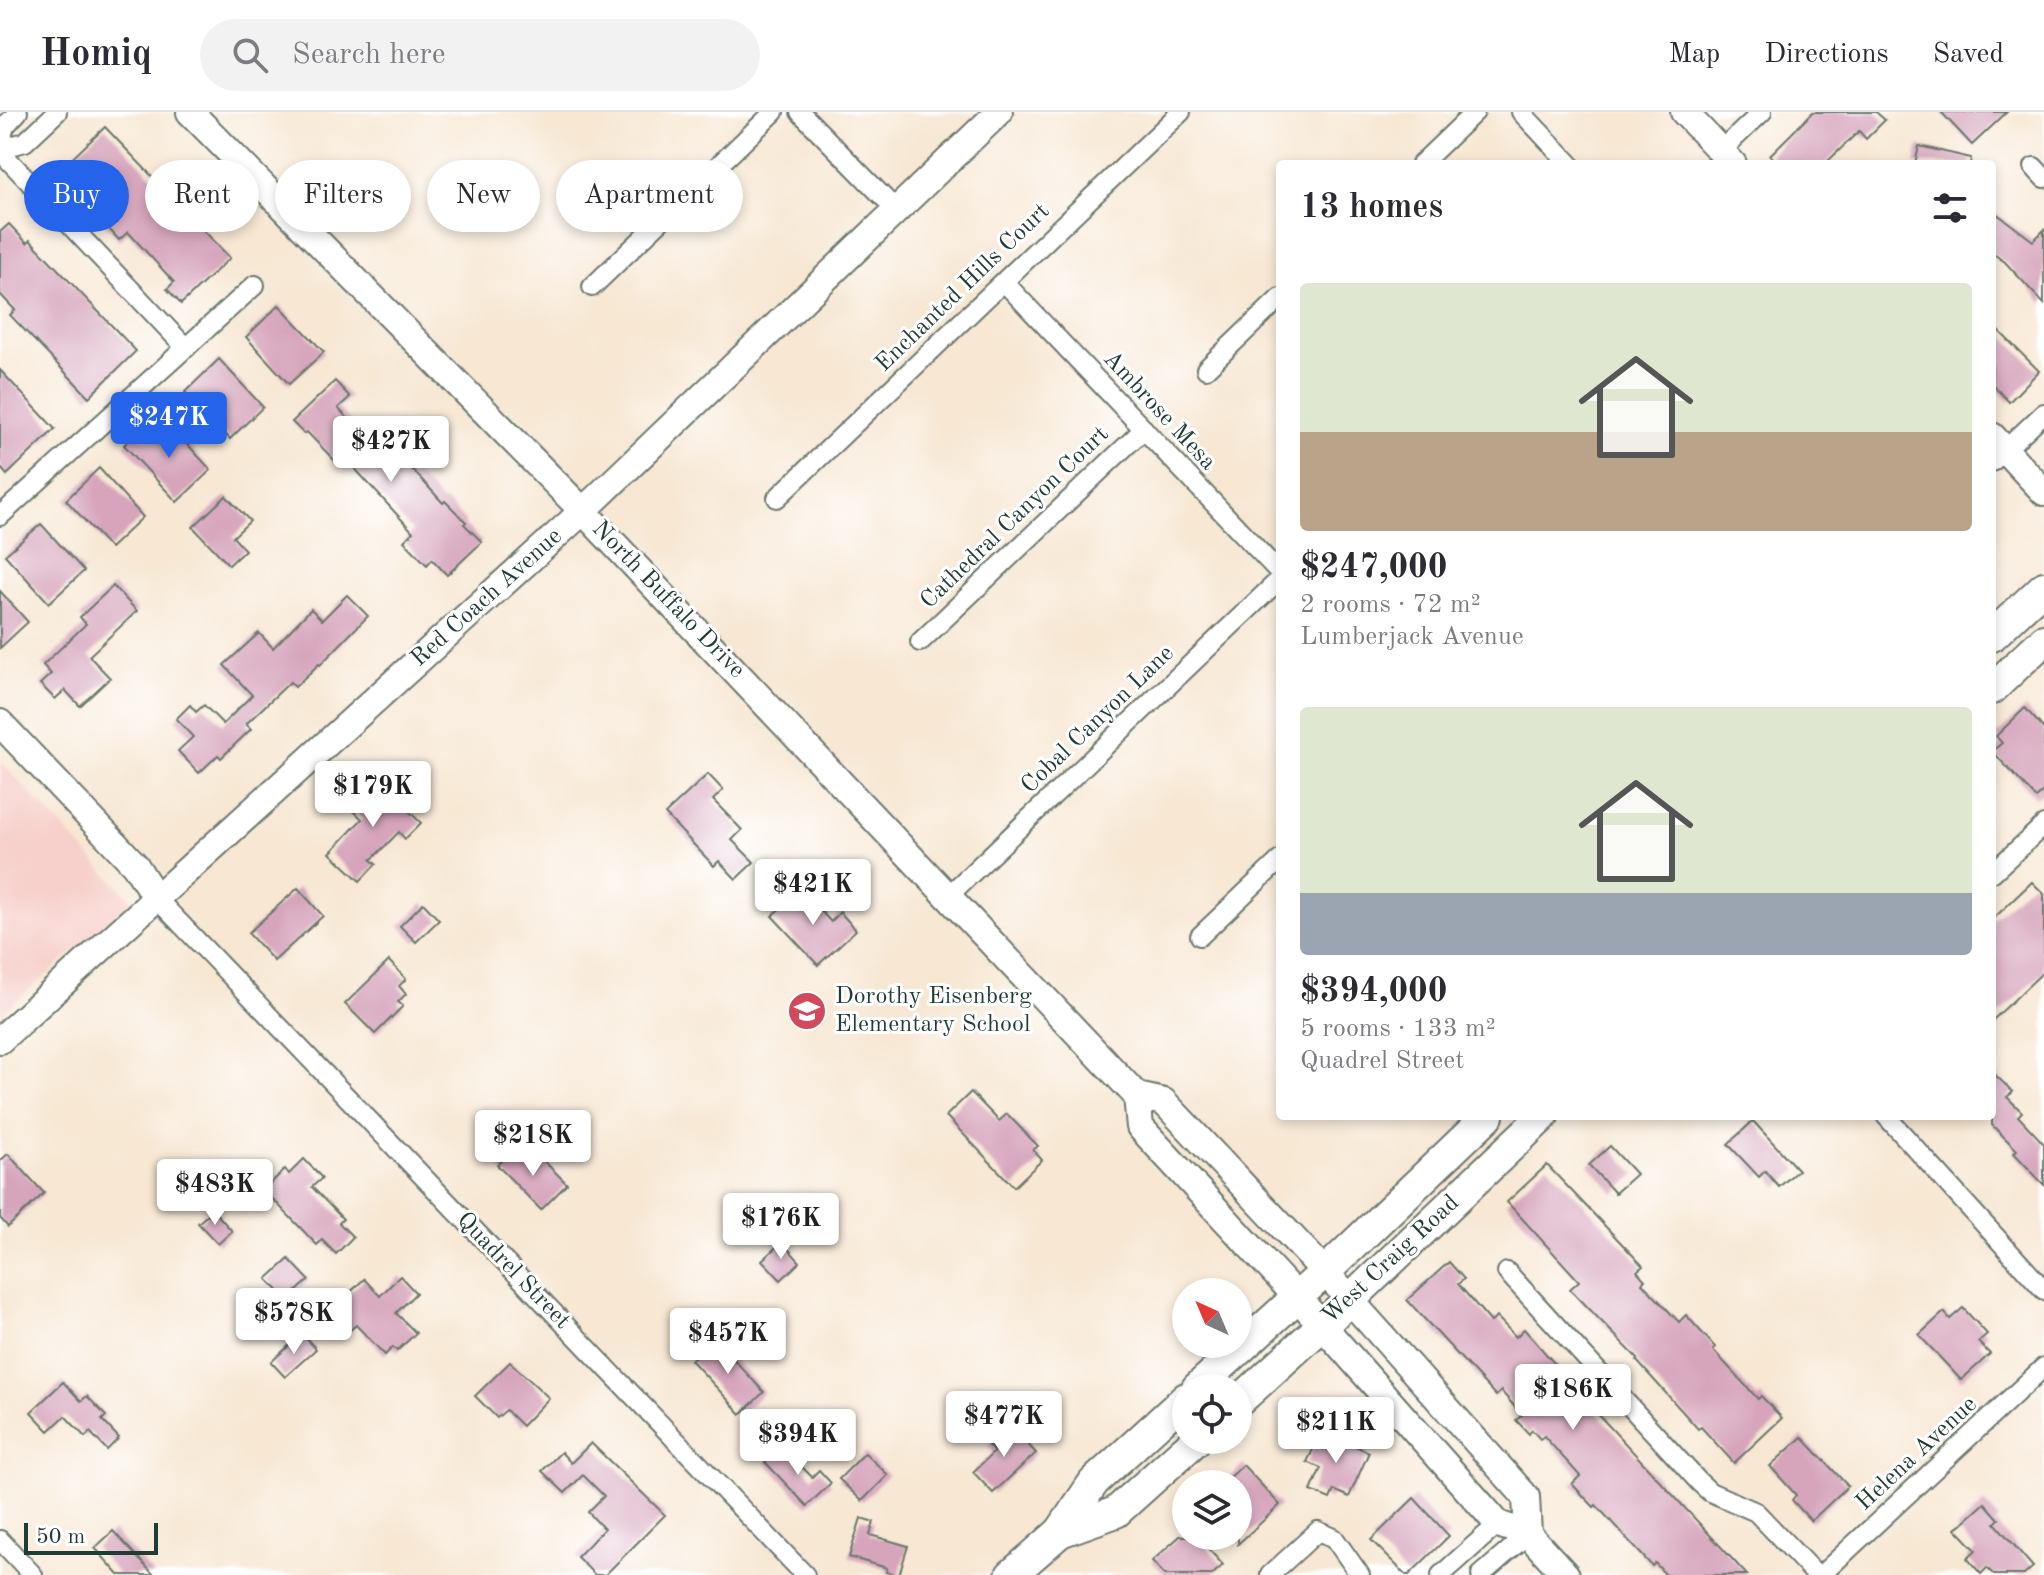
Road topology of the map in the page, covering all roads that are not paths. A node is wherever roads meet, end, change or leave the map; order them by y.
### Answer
1 (18, 112) edge
2 (57, 112) edge
3 (190, 112) edge
4 (774, 112) edge
5 (800, 112) edge
6 (999, 112) edge
7 (1181, 112) edge
8 (1475, 112) edge
9 (1521, 112) edge
10 (1684, 112) edge
11 (1762, 112) edge
12 (0, 148) edge
13 (1727, 158) edge
14 (1425, 160) edge
15 (1566, 160) edge
16 (897, 211) junction
17 (1004, 282) junction
18 (255, 285) dead end
19 (592, 287) dead end
20 (1276, 302) edge
21 (186, 348) junction
22 (1206, 369) dead end
23 (2044, 413) edge
24 (1144, 429) junction
25 (1996, 449) edge
26 (2044, 492) edge
27 (777, 498) dead end
28 (2, 511) edge
29 (583, 511) junction
30 (1276, 572) edge
31 (1276, 580) edge
32 (2044, 587) edge
33 (1996, 632) edge
34 (2044, 640) edge
35 (920, 642) dead end
36 (1996, 685) edge
37 (0, 723) edge
38 (0, 743) edge
39 (56, 792) junction
40 (2044, 825) edge
41 (1276, 864) edge
42 (1996, 869) edge
43 (948, 896) junction
44 (156, 898) junction
45 (1200, 936) dead end
46 (0, 1040) edge
47 (1137, 1096) junction
48 (1484, 1120) edge
49 (1539, 1120) edge
50 (1890, 1120) edge
51 (1325, 1272) junction
52 (1507, 1272) dead end
53 (2044, 1290) edge
54 (1297, 1297) junction
55 (1350, 1300) junction
56 (1322, 1326) junction
57 (2044, 1367) edge
58 (1212, 1374) edge
59 (1252, 1389) edge
60 (1172, 1411) edge
61 (1180, 1454) edge
62 (1498, 1524) junction
63 (1060, 1532) junction
64 (1528, 1534) junction
65 (0, 1540) edge
66 (1015, 1574) edge
67 (33, 1575) edge
68 (805, 1575) edge
69 (1270, 1575) edge
70 (1360, 1575) edge
71 (1441, 1575) edge
72 (1481, 1575) edge
73 (1566, 1575) edge
74 (1818, 1575) edge

1 - 12 street
2 - 12 street
3 - 29 main road, North Buffalo Drive
4 - 19 street
5 - 16 street
6 - 16 main road, Red Coach Avenue
7 - 17 street, Enchanted Hills Court
8 - 14 street
9 - 15 street
10 - 13 main road
11 - 13 street
12 - 21 street
16 - 29 main road, Red Coach Avenue
17 - 24 street, Ambrose Mesa
17 - 27 street, Enchanted Hills Court
18 - 21 street
20 - 22 street
21 - 28 street
23 - 25 street
24 - 30 street, Ambrose Mesa
24 - 35 street, Cathedral Canyon Court
25 - 26 main road
29 - 43 main road, North Buffalo Drive
29 - 44 main road, Red Coach Avenue
31 - 43 street, Cobal Canyon Lane
32 - 33 main road
34 - 36 main road
37 - 39 main road, Quadrel Street
38 - 39 main road, Quadrel Street
39 - 44 main road, Quadrel Street
40 - 42 street
41 - 45 street
43 - 47 main road, North Buffalo Drive
44 - 46 main road, Red Coach Avenue
44 - 68 street, Quadrel Street
47 - 51 main road, North Buffalo Drive
47 - 54 main road, North Buffalo Drive
48 - 51 main road, West Craig Road
49 - 55 main road, West Craig Road
50 - 53 street
51 - 54 main road, West Craig Road
51 - 55 main road, North Buffalo Drive
52 - 74 street
54 - 56 main road, North Buffalo Drive
54 - 58 main road, West Craig Road
55 - 56 main road, West Craig Road
55 - 64 main road, North Buffalo Drive
56 - 59 main road, West Craig Road
56 - 62 main road, North Buffalo Drive
57 - 74 street, Helena Avenue
60 - 63 main road
61 - 63 main road
62 - 64 main road
62 - 71 street
63 - 66 main road
64 - 72 street
64 - 73 main road
65 - 67 street
69 - 70 street

